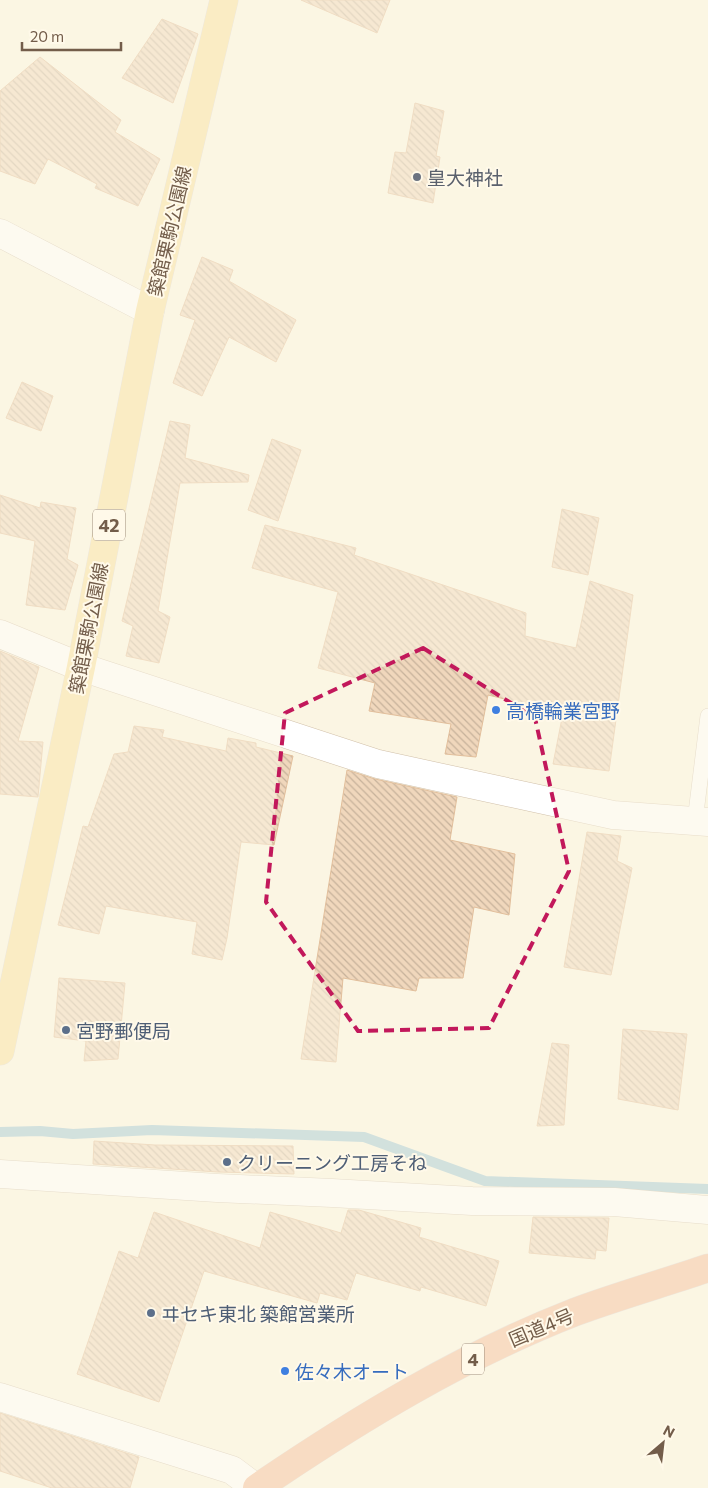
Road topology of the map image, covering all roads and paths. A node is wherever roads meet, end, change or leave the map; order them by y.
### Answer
1 (224, 0) edge
2 (0, 233) edge
3 (150, 311) junction
4 (0, 634) edge
5 (81, 667) junction
6 (708, 716) edge
7 (702, 822) edge
8 (0, 1050) edge
9 (0, 1174) edge
10 (708, 1210) edge
11 (708, 1268) edge
12 (0, 1397) edge
13 (257, 1488) edge

1 - 3 main road, 築館栗駒公園線 / 42
2 - 3 street
3 - 5 main road, 築館栗駒公園線 / 42
4 - 5 street
5 - 7 street
5 - 8 main road, 築館栗駒公園線 / 42
6 - 7 lane
9 - 10 street
11 - 13 highway, 国道4号 / 4
12 - 13 street

